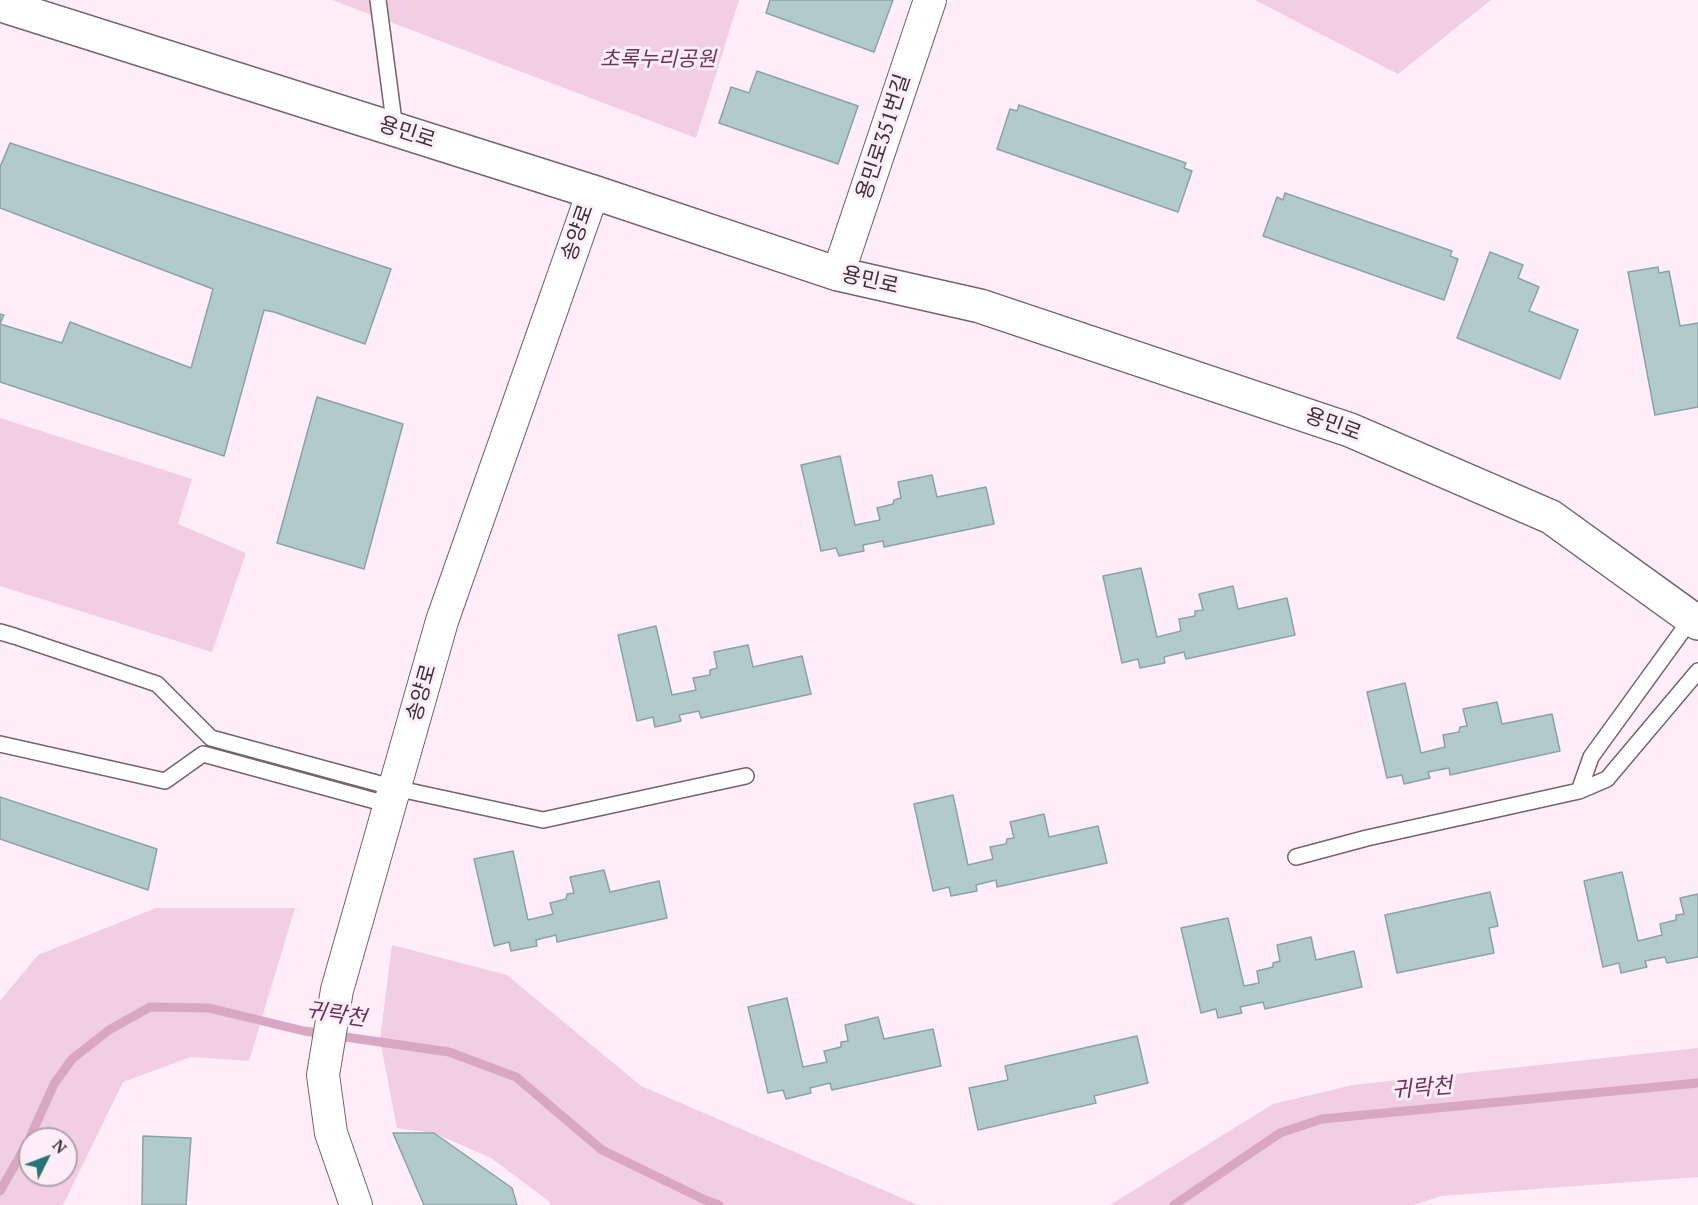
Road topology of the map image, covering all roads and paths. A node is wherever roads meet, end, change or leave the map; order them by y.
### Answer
1 (378, 0) edge
2 (930, 0) edge
3 (8, 7) dead end
4 (395, 129) junction
5 (593, 192) junction
6 (838, 274) junction
7 (1695, 621) edge
8 (0, 633) edge
9 (1698, 671) edge
10 (0, 744) edge
11 (746, 776) dead end
12 (1579, 790) junction
13 (392, 796) junction
14 (1296, 857) dead end
15 (356, 1205) edge

1 - 4 lane
2 - 6 street, 용민로351번길
3 - 4 street, 용민로
4 - 5 street, 용민로
5 - 6 street, 용민로
5 - 13 street, 송양로
6 - 7 street, 용민로
7 - 12 lane
8 - 13 lane
9 - 12 lane
10 - 13 lane
11 - 13 lane
12 - 14 lane
13 - 15 street, 송양로

